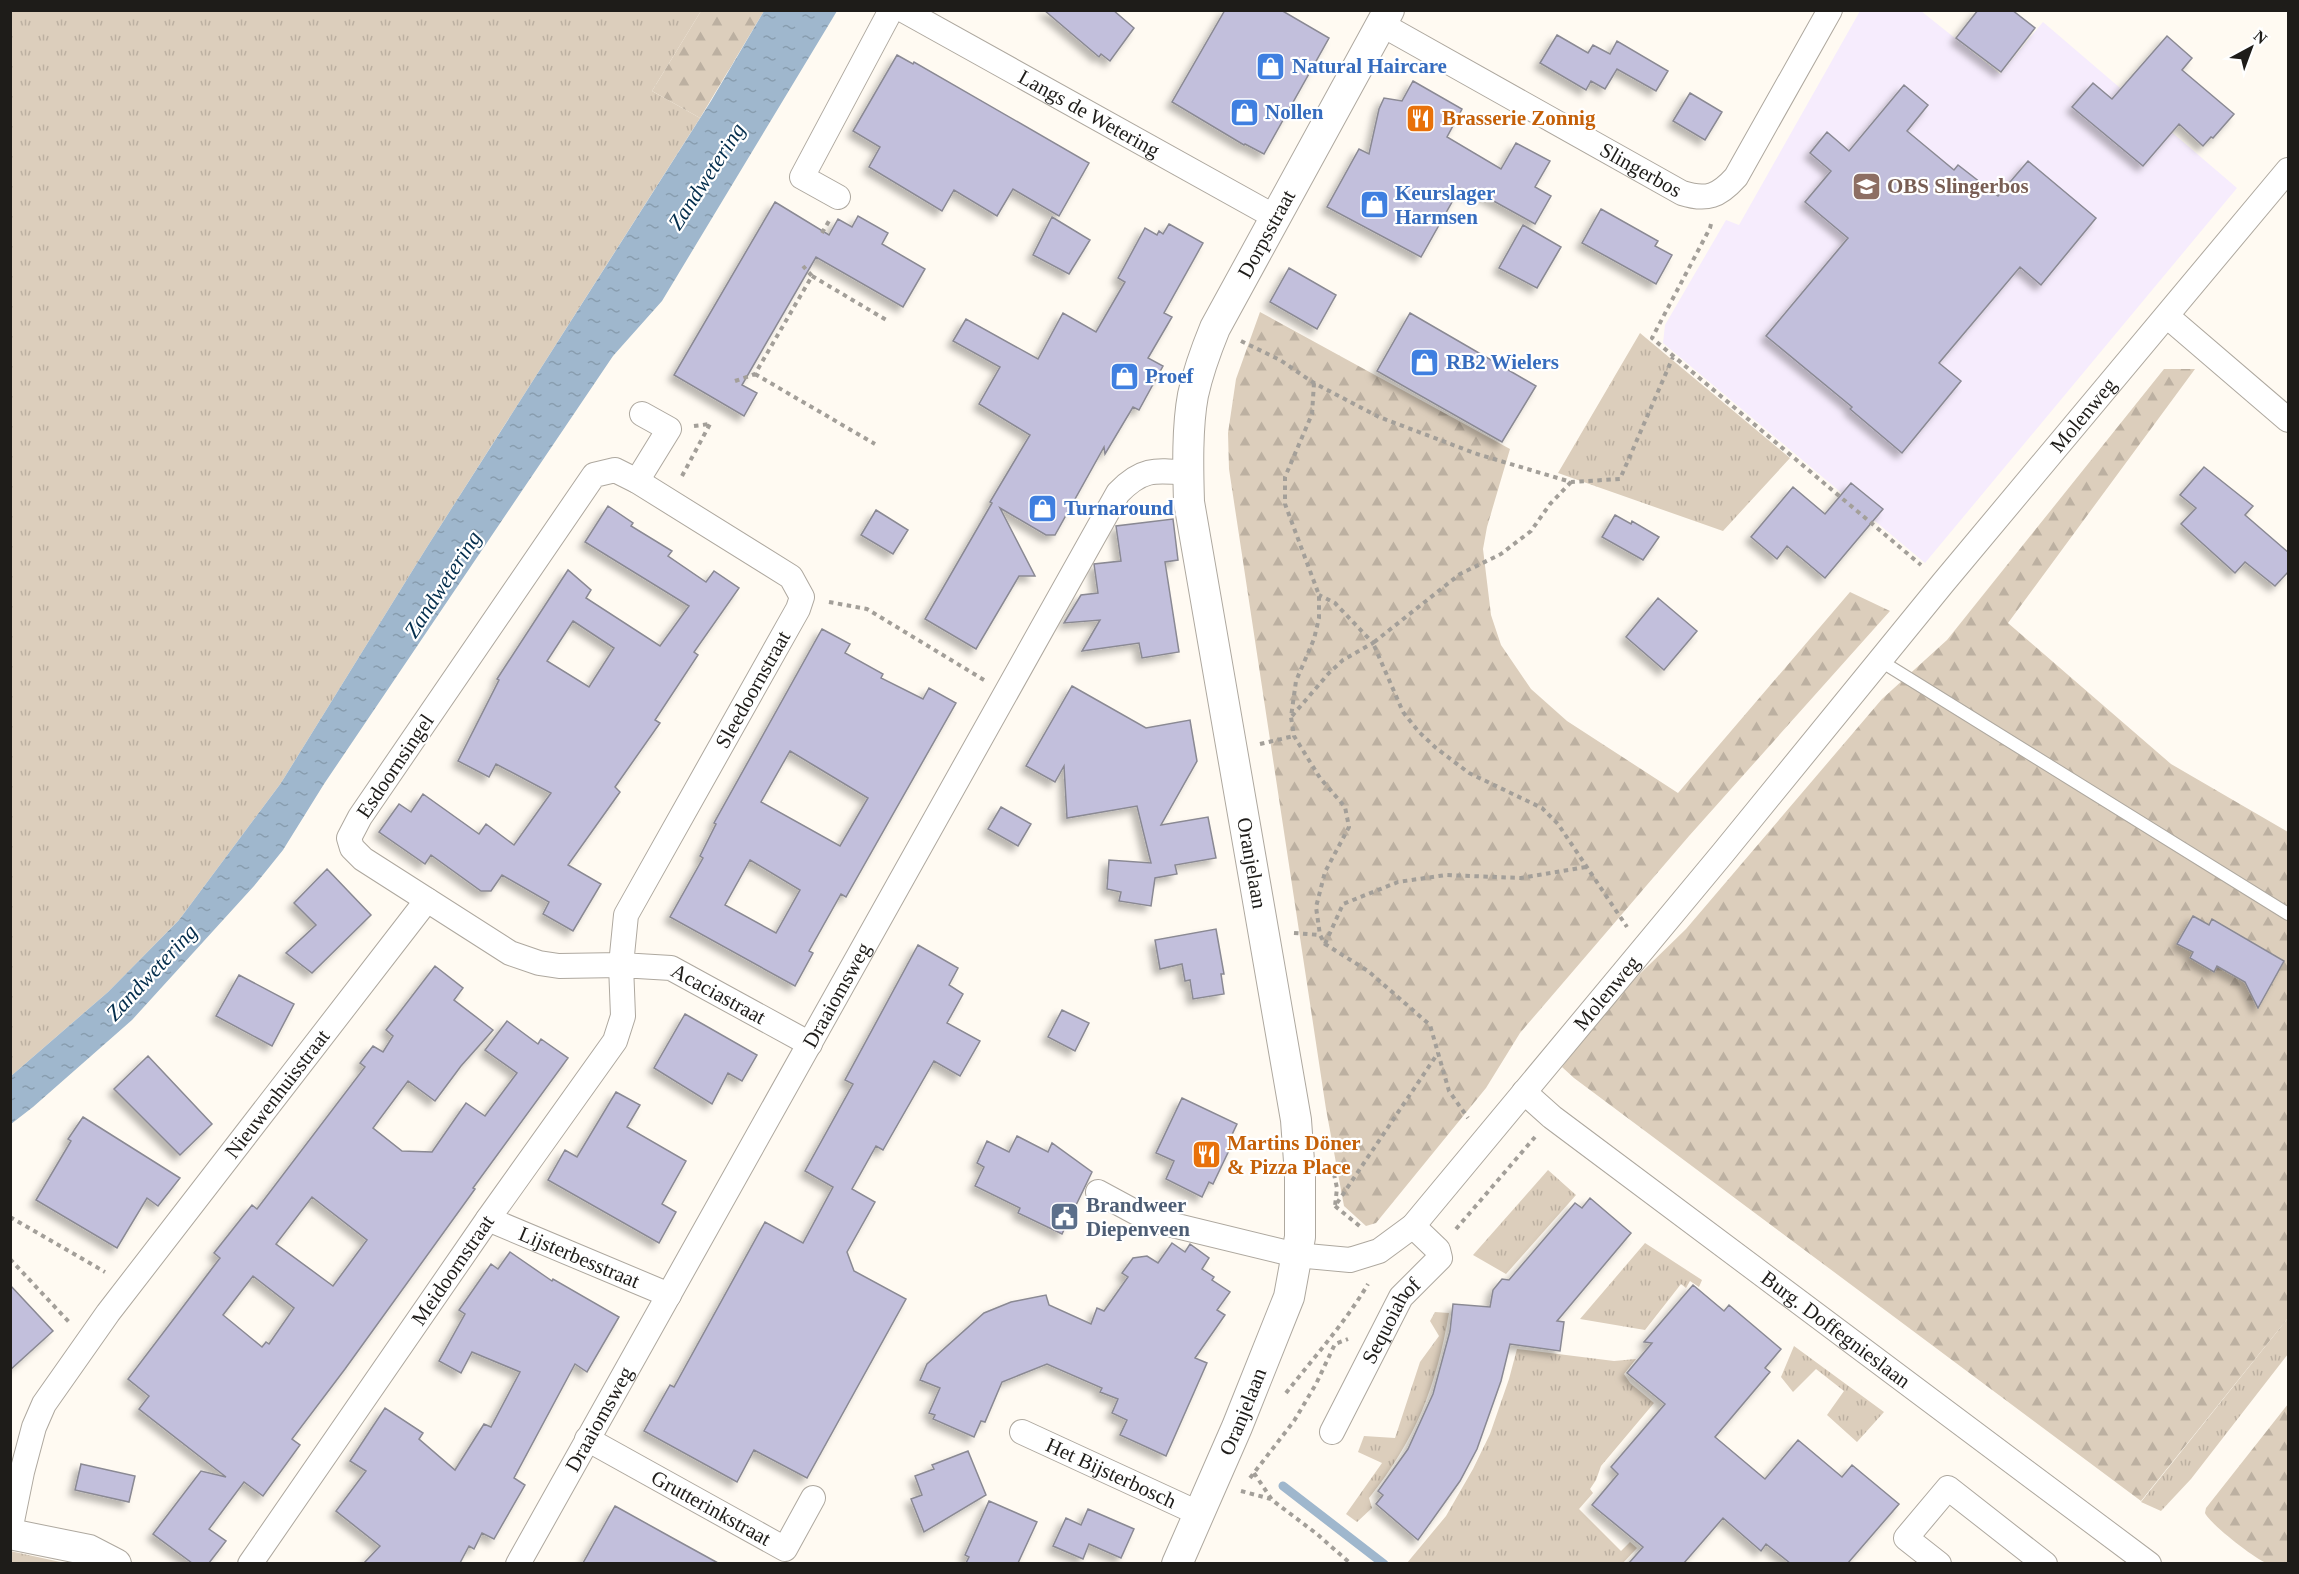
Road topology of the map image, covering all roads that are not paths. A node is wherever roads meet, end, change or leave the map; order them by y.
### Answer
1 (891, 10) edge
2 (903, 10) edge
3 (1830, 10) edge
4 (1385, 17) edge
5 (2289, 170) edge
6 (838, 197) dead end
7 (1275, 217) junction
8 (2168, 317) junction
9 (642, 414) dead end
10 (2289, 420) edge
11 (1188, 473) junction
12 (637, 481) junction
13 (1879, 660) junction
14 (427, 900) junction
15 (2289, 914) edge
16 (621, 965) junction
17 (810, 1044) junction
18 (1524, 1092) junction
19 (1098, 1192) dead end
20 (488, 1219) junction
21 (1413, 1226) junction
22 (1296, 1255) junction
23 (669, 1295) junction
24 (1022, 1432) dead end
25 (1332, 1432) dead end
26 (587, 1439) junction
27 (813, 1498) dead end
28 (1200, 1514) junction
29 (10, 1533) edge
30 (2140, 1561) edge
31 (116, 1563) edge
32 (250, 1563) edge
33 (519, 1563) edge
34 (1177, 1563) edge
35 (1939, 1563) edge
36 (2045, 1563) edge

1 - 6 street
2 - 7 street, Langs de Wetering
3 - 4 street, Slingerbos
4 - 7 street, Dorpsstraat
5 - 8 street, Molenweg
7 - 11 street, Dorpsstraat
8 - 10 street
8 - 13 street, Molenweg
9 - 12 street
11 - 17 street, Draaiomsweg
11 - 22 street, Oranjelaan
12 - 14 street, Esdoornsingel
12 - 16 street, Sleedoornstraat
13 - 15 lane
13 - 18 street, Molenweg
14 - 16 street, Esdoornsingel
14 - 29 street, Nieuwenhuisstraat
16 - 17 street, Acaciastraat
16 - 20 street, Meidoornstraat
17 - 23 street, Draaiomsweg
18 - 21 street, Molenweg
18 - 30 street, Burg. Doffegnieslaan
19 - 22 street
20 - 23 street, Lijsterbesstraat
20 - 32 street, Meidoornstraat
21 - 22 street, Molenweg
21 - 25 street, Sequoiahof
22 - 28 street, Oranjelaan
23 - 26 street, Draaiomsweg
24 - 28 street, Het Bijsterbosch
26 - 27 street, Grutterinkstraat
26 - 33 street, Draaiomsweg
28 - 34 street, Oranjelaan
29 - 31 street
35 - 36 street

